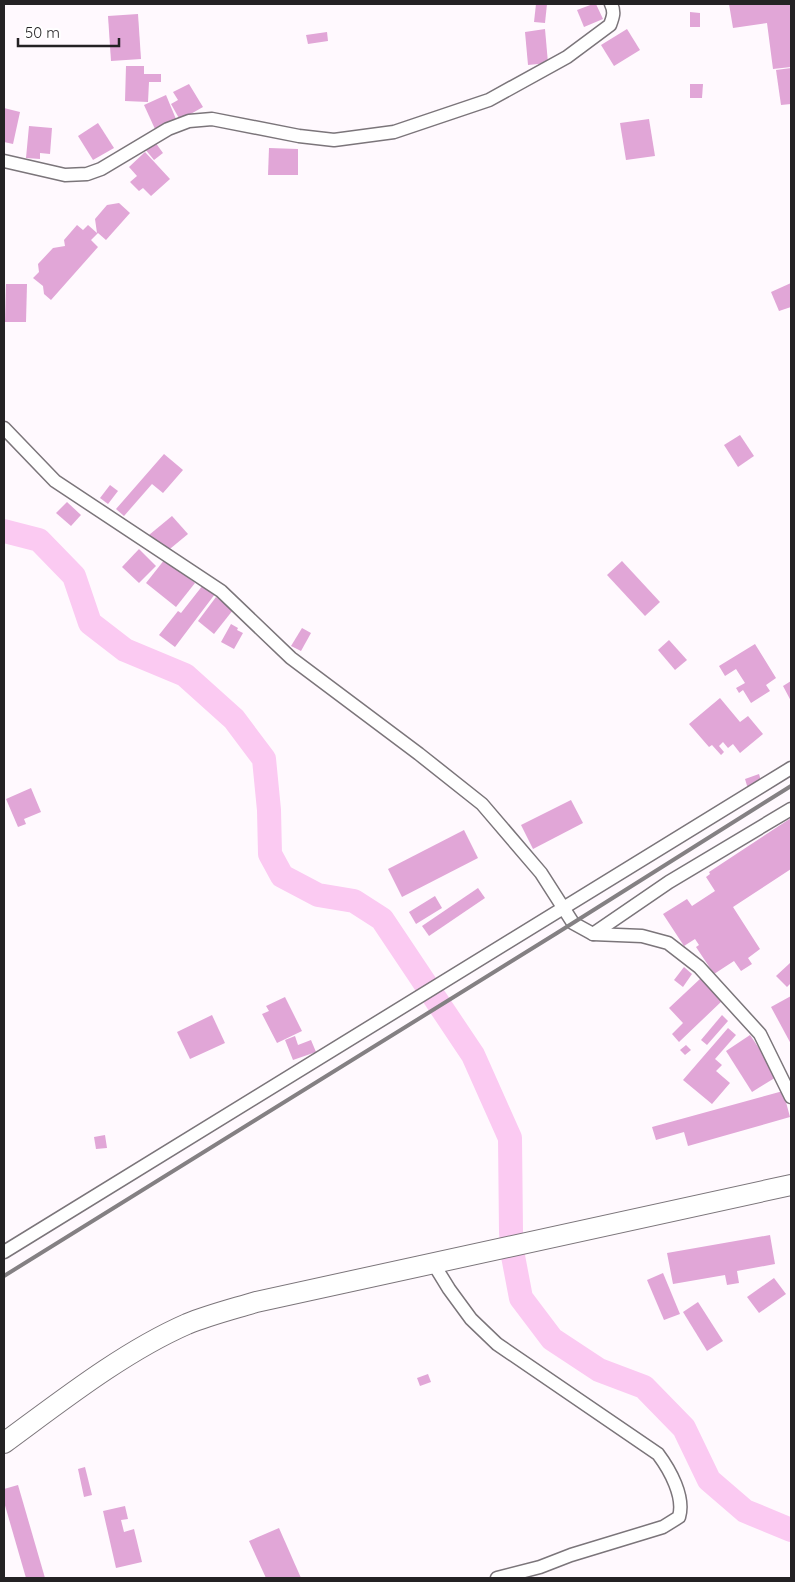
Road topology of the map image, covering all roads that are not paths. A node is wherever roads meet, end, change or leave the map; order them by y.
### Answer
1 (611, 4) edge
2 (4, 162) edge
3 (4, 428) edge
4 (791, 768) edge
5 (791, 809) edge
6 (565, 908) junction
7 (593, 934) junction
8 (791, 1097) edge
9 (791, 1185) edge
10 (4, 1252) edge
11 (433, 1263) junction
12 (4, 1443) edge
13 (497, 1578) edge

1 - 2 street
3 - 6 street
4 - 6 street
5 - 7 street
6 - 7 street
6 - 10 street
7 - 8 street
9 - 11 main road
11 - 12 main road
11 - 13 street

